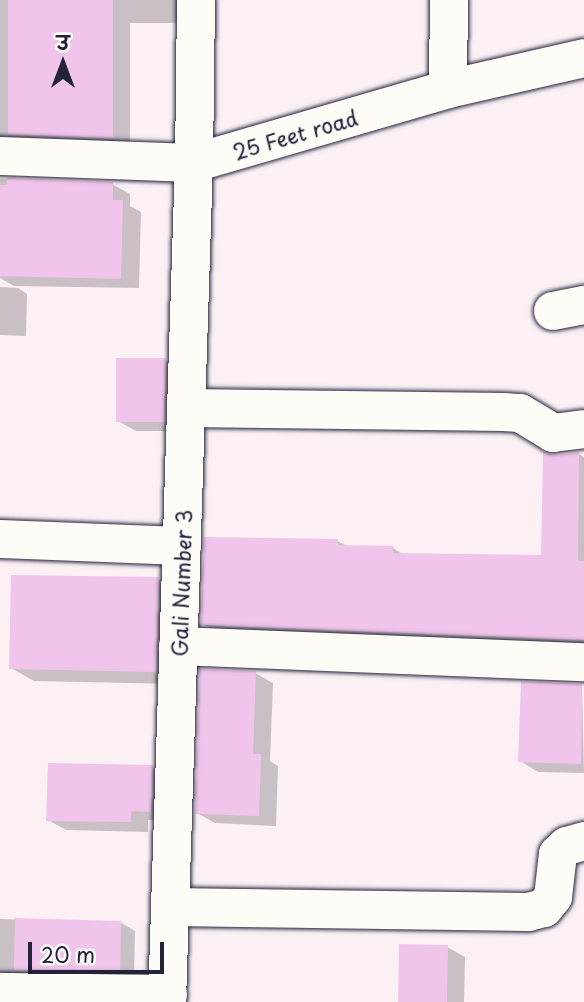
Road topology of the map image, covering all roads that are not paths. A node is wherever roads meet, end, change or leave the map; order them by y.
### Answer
1 (196, 0) edge
2 (449, 0) edge
3 (584, 58) edge
4 (448, 89) junction
5 (0, 156) edge
6 (194, 163) junction
7 (186, 408) junction
8 (584, 429) edge
9 (0, 539) edge
10 (182, 546) junction
11 (178, 646) junction
12 (584, 662) edge
13 (584, 841) edge
14 (170, 907) junction
15 (0, 992) edge
16 (167, 998) edge

1 - 6 street, Gali Number 3
2 - 4 street
3 - 4 street, 25 Feet road
4 - 6 street, 25 Feet road
5 - 6 street, 25 Feet road
6 - 7 street, Gali Number 3
7 - 8 street
7 - 10 street, Gali Number 3
9 - 10 street
10 - 11 street, Gali Number 3
11 - 12 street
11 - 14 street, Gali Number 3
13 - 14 street
14 - 16 street, Gali Number 3
15 - 16 street

